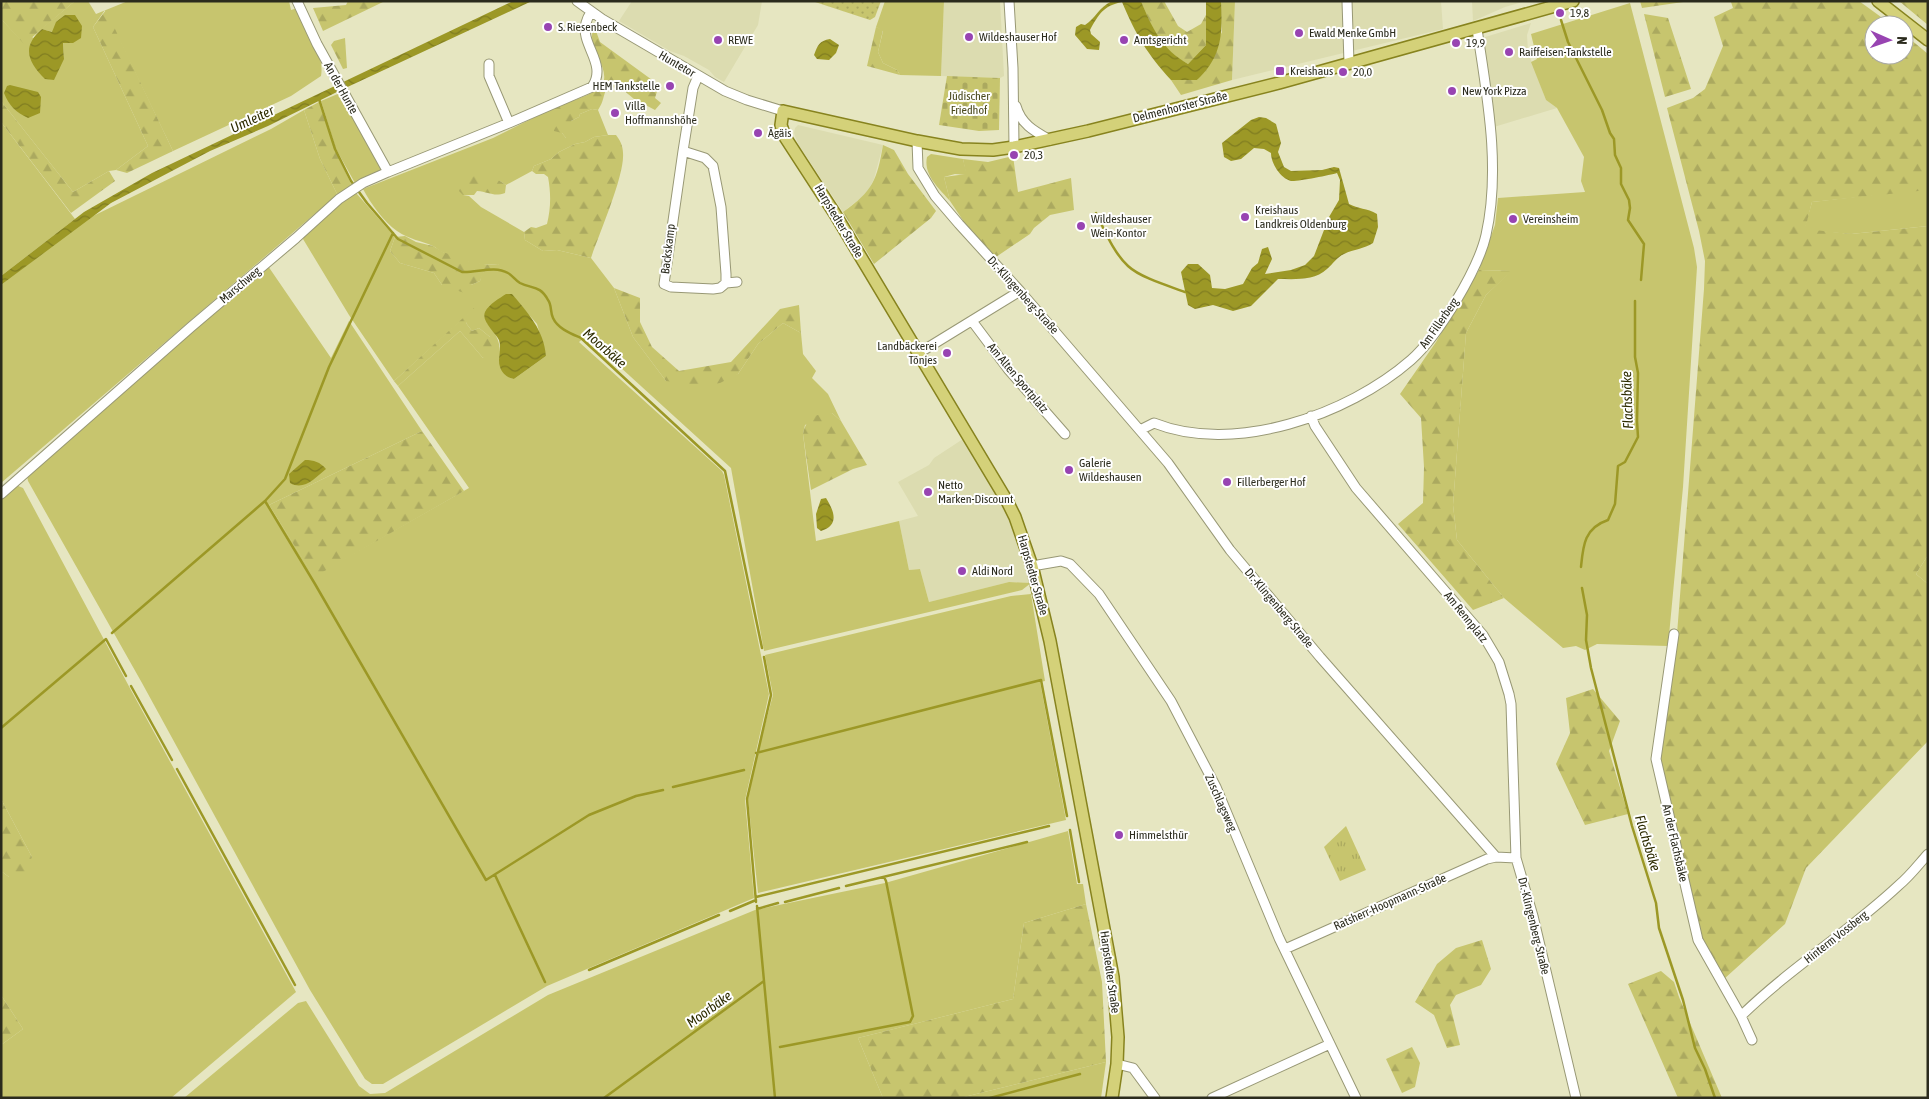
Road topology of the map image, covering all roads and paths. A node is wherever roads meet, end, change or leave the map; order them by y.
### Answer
1 (297, 1) edge
2 (578, 1) edge
3 (1009, 1) edge
4 (1347, 1) edge
5 (1573, 1) edge
6 (1878, 1) edge
7 (591, 12) junction
8 (1477, 29) junction
9 (1928, 40) edge
10 (1349, 63) junction
11 (489, 64) dead end
12 (698, 76) junction
13 (1013, 97) junction
14 (783, 111) junction
15 (509, 123) junction
16 (1050, 140) junction
17 (917, 141) junction
18 (1014, 148) junction
19 (683, 151) junction
20 (388, 172) junction
21 (737, 282) dead end
22 (726, 283) junction
23 (1020, 291) junction
24 (972, 322) junction
25 (919, 353) junction
26 (1311, 416) junction
27 (1140, 430) junction
28 (1065, 434) dead end
29 (1, 494) edge
30 (1032, 566) junction
31 (1674, 634) dead end
32 (1928, 854) edge
33 (1496, 857) junction
34 (1516, 858) junction
35 (1285, 949) junction
36 (1740, 1016) junction
37 (1752, 1040) dead end
38 (1330, 1044) junction
39 (1117, 1064) junction
40 (1112, 1098) edge
41 (1155, 1098) edge
42 (1212, 1098) edge
43 (1356, 1098) edge
44 (1576, 1098) edge

1 - 20 street, An der Hunte
2 - 7 street, Huntetor
3 - 13 street
4 - 10 street
5 - 8 main road, Delmenhorster Straße
6 - 9 main road
7 - 12 street, Huntetor
7 - 15 street, Marschweg
8 - 10 main road, Delmenhorster Straße
8 - 26 street, Am Fillerberg
10 - 16 main road, Delmenhorster Straße
11 - 15 street
12 - 14 street, Huntetor
12 - 19 street, Backskamp
13 - 16 street
13 - 18 street
14 - 17 main road, Delmenhorster Straße
14 - 25 main road, Harpstedter Straße
15 - 20 street, Marschweg
16 - 18 main road, Delmenhorster Straße
17 - 18 main road, Delmenhorster Straße
17 - 23 street, Dr.-Klingenberg-Straße
19 - 22 street
19 - 22 street, Backskamp
20 - 29 street, Marschweg
21 - 22 street, Backskamp
23 - 24 street
23 - 27 street, Dr.-Klingenberg-Straße
24 - 25 street
24 - 28 street, Am Alten Sportplatz
25 - 30 main road, Harpstedter Straße
26 - 27 street, Am Fillerberg
26 - 34 street, Am Rennplatz
27 - 33 street, Dr.-Klingenberg-Straße
30 - 35 street, Zuschlagsweg
30 - 39 main road, Harpstedter Straße
31 - 36 street, An der Flachsbäke
32 - 36 street, Hinterm Vossberg
33 - 34 street
33 - 35 street, Ratsherr-Hoopmann-Straße
34 - 44 street, Dr.-Klingenberg-Straße
35 - 38 street, Zuschlagsweg
36 - 37 street, An der Flachsbäke
38 - 42 street
38 - 43 street, Zuschlagsweg
39 - 40 main road, Harpstedter Straße
39 - 41 street

